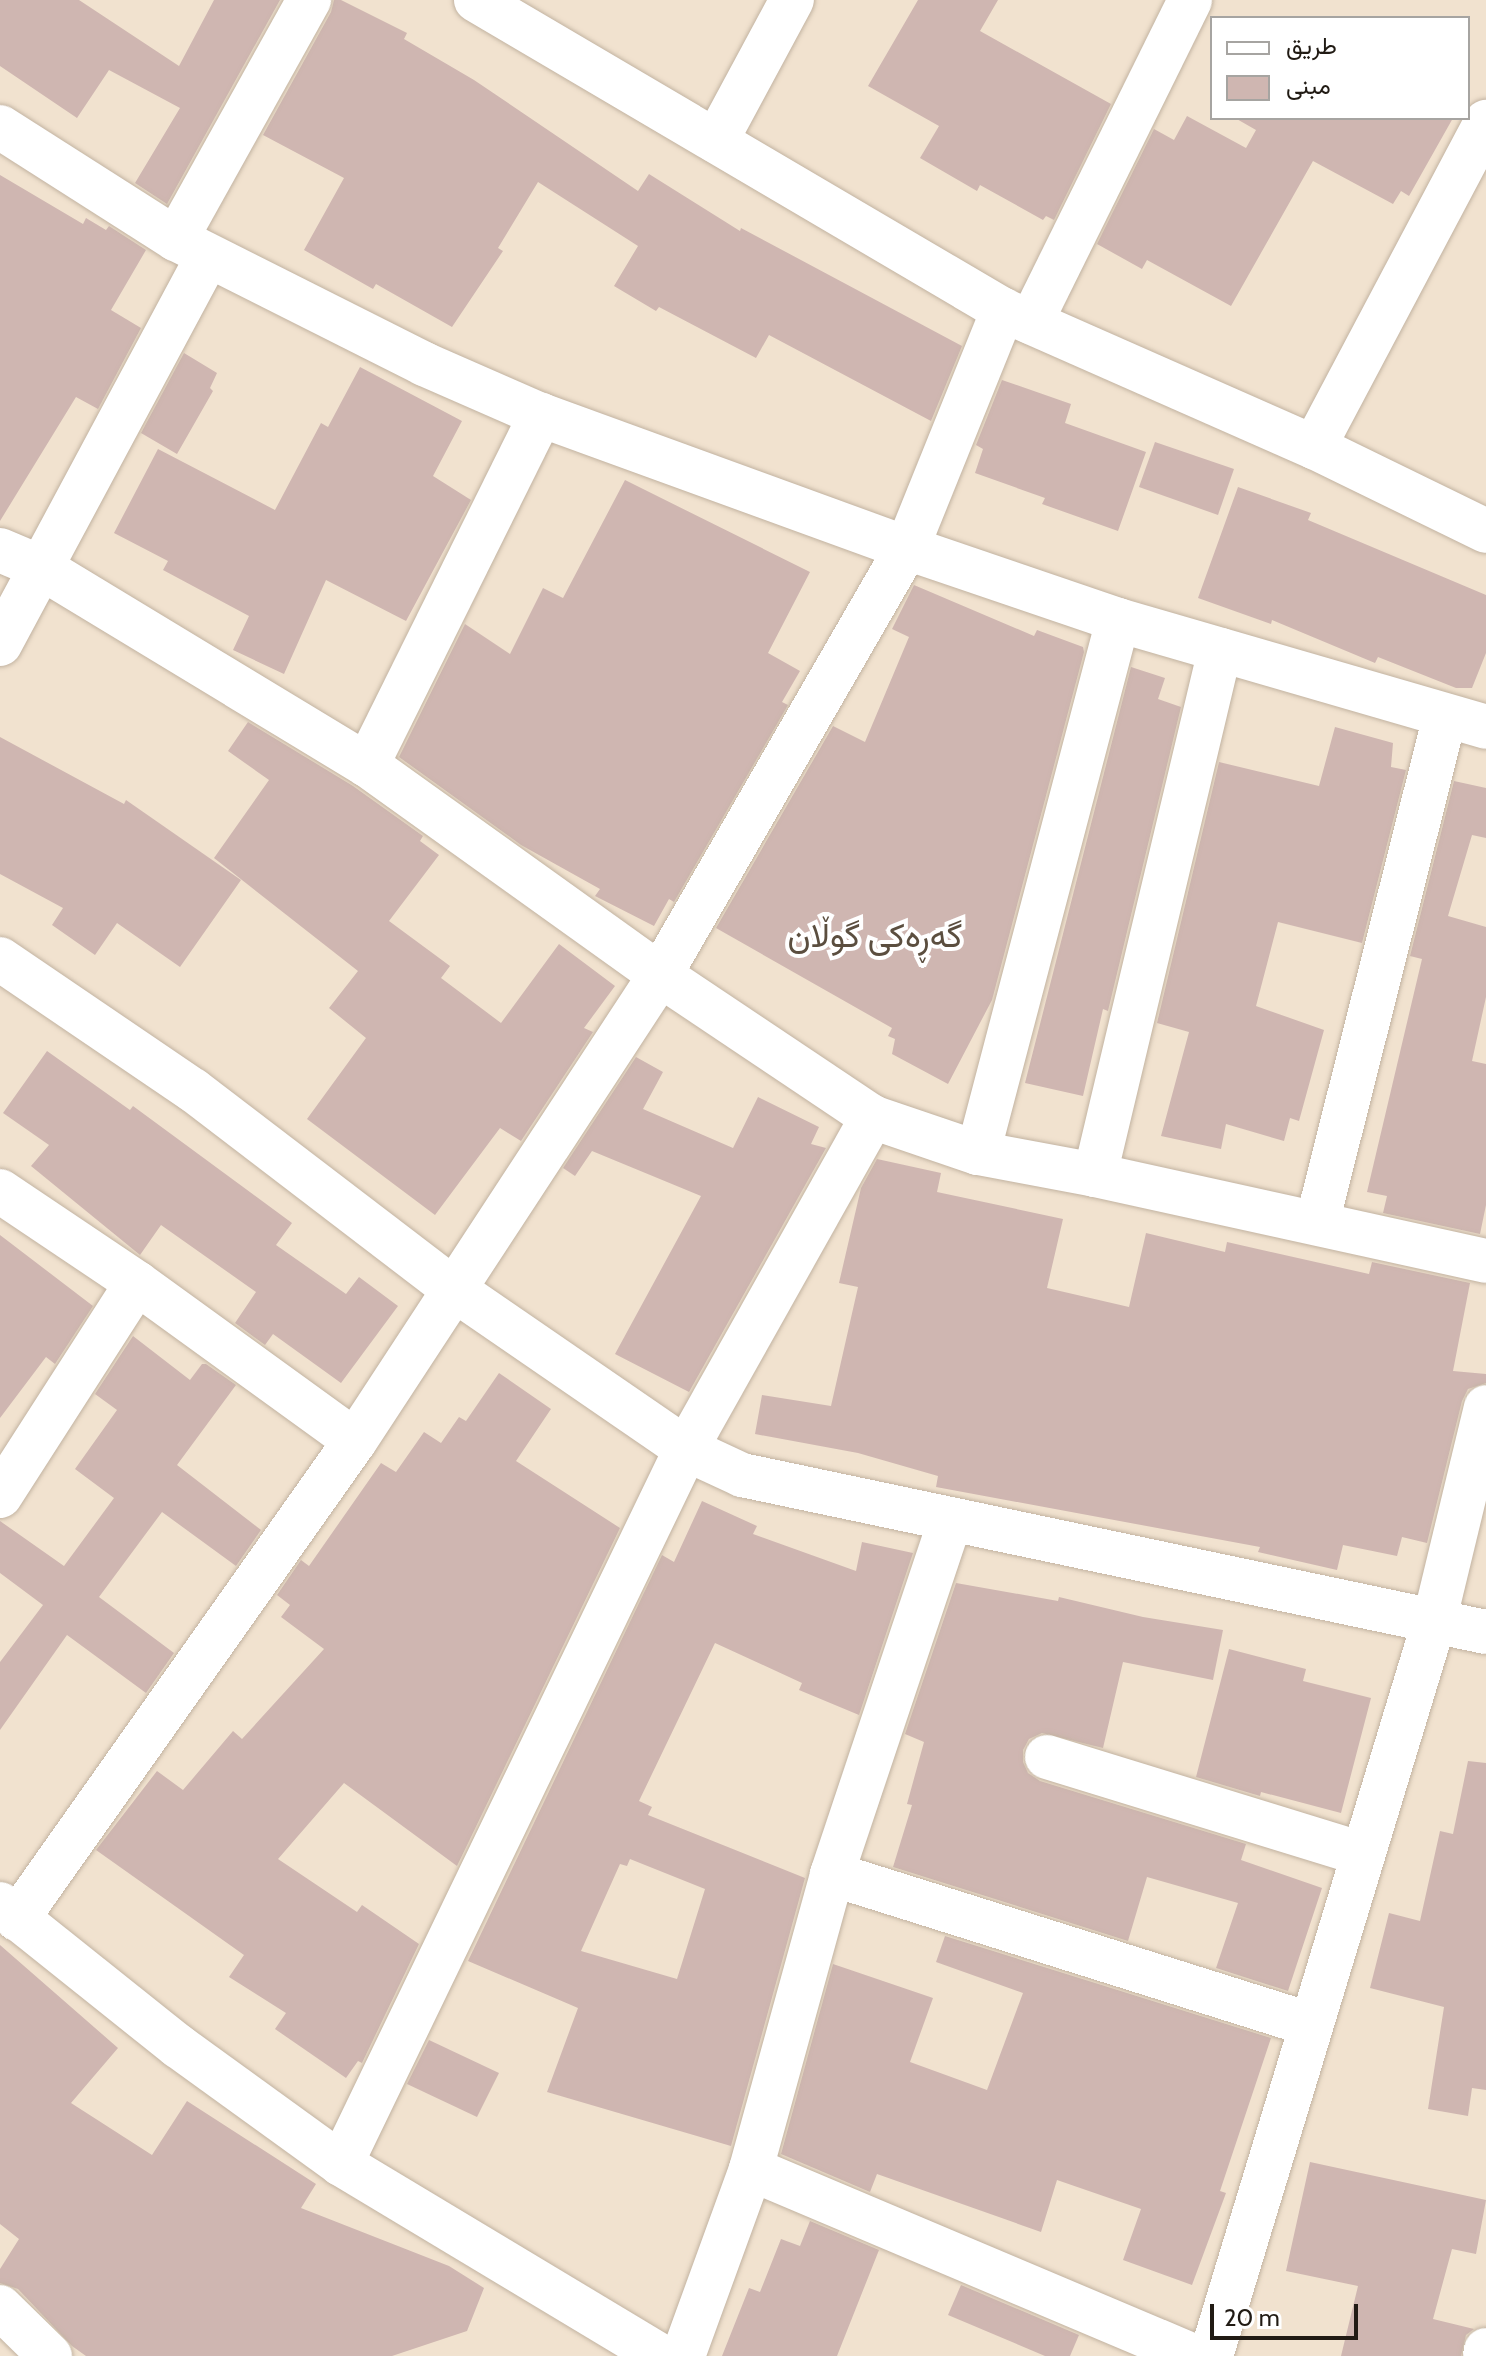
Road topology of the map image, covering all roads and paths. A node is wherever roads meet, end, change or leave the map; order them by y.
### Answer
1 (309, 0) edge
2 (476, 0) edge
3 (792, 0) edge
4 (1190, 0) edge
5 (1486, 122) edge
6 (3, 135) edge
7 (716, 141) junction
8 (192, 247) junction
9 (1017, 316) junction
10 (541, 415) junction
11 (1314, 447) junction
12 (1486, 531) edge
13 (907, 548) junction
14 (0, 550) edge
15 (40, 567) junction
16 (1118, 620) junction
17 (0, 644) edge
18 (1220, 650) junction
19 (1445, 716) junction
20 (1486, 727) edge
21 (367, 765) junction
22 (0, 959) edge
23 (660, 975) junction
24 (872, 1117) junction
25 (978, 1153) junction
26 (1095, 1175) junction
27 (0, 1191) edge
28 (1317, 1223) junction
29 (1486, 1261) edge
30 (137, 1283) junction
31 (455, 1290) junction
32 (1486, 1407) edge
33 (355, 1441) junction
34 (686, 1449) junction
35 (0, 1496) edge
36 (951, 1519) junction
37 (1434, 1622) junction
38 (1486, 1632) edge
39 (1047, 1757) dead end
40 (1362, 1854) junction
41 (832, 1874) junction
42 (8, 1912) edge
43 (1309, 2024) junction
44 (341, 2164) junction
45 (751, 2169) junction
46 (0, 2307) edge
47 (1486, 2350) edge
48 (50, 2356) edge
49 (661, 2356) edge
50 (683, 2356) edge
51 (1194, 2356) edge
52 (1211, 2356) edge
53 (1485, 2356) edge

1 - 8 street
2 - 7 street
3 - 7 street
4 - 9 street
5 - 11 street
6 - 8 street
7 - 9 street
8 - 10 street
8 - 15 street
9 - 11 street
9 - 13 street
10 - 13 street
10 - 21 street
11 - 12 street
13 - 16 street
13 - 23 street
14 - 15 street
15 - 17 street
15 - 21 street
16 - 18 street
16 - 25 street
18 - 19 street
18 - 26 street
19 - 20 street
19 - 28 street
21 - 23 street
22 - 31 street
23 - 24 street
23 - 31 street
24 - 25 street
24 - 34 street
25 - 26 street
26 - 28 street
27 - 30 street
28 - 29 street
30 - 33 street
30 - 35 street
31 - 33 street
31 - 34 street
32 - 37 street
33 - 42 street
34 - 36 street
34 - 44 street
36 - 37 street
36 - 41 street
37 - 38 street
37 - 40 street
39 - 40 street
40 - 43 street
41 - 43 street
41 - 45 street
42 - 44 street
43 - 52 street
44 - 49 street
45 - 50 street
45 - 51 street
46 - 48 street
47 - 53 street

